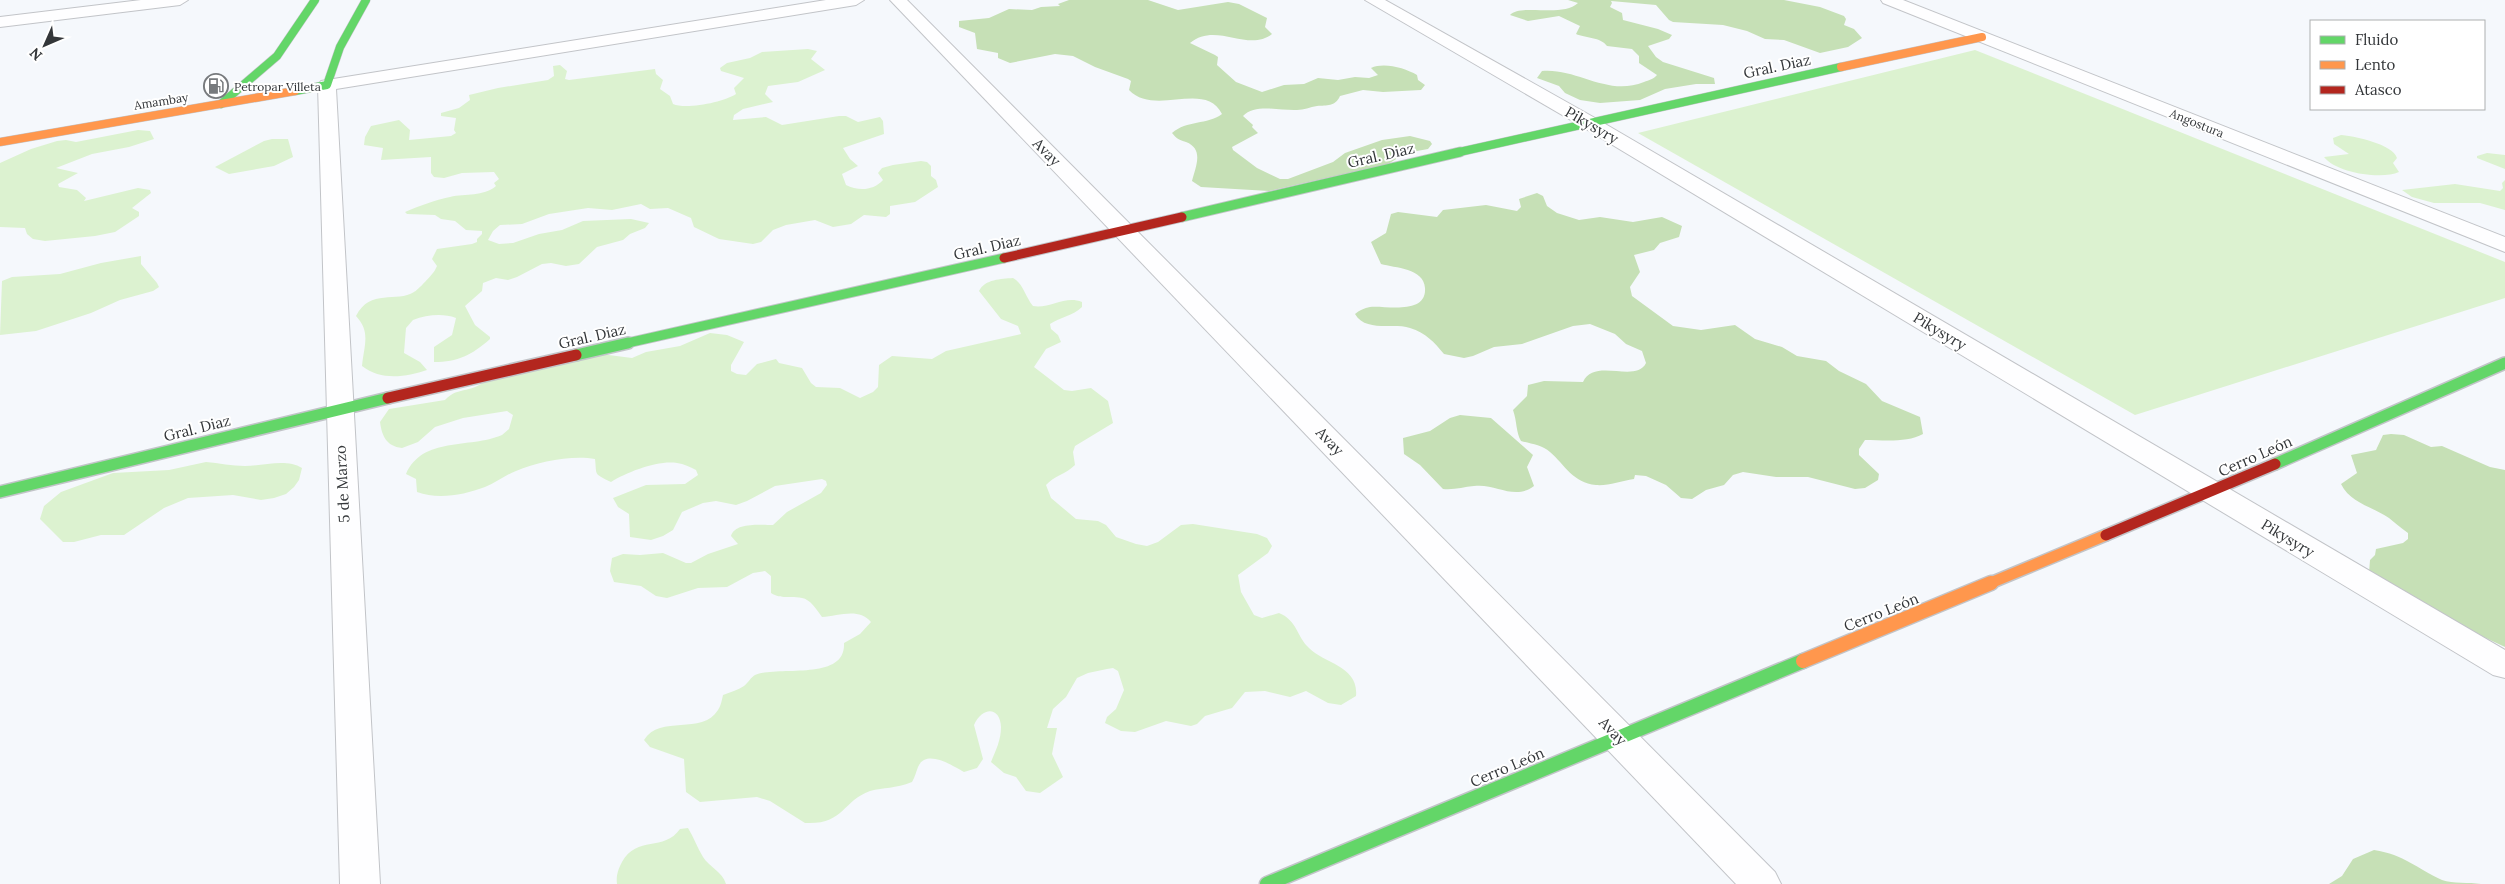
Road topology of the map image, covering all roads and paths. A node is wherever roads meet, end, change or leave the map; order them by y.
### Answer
1 (30, 0) edge
2 (180, 0) edge
3 (315, 0) edge
4 (366, 0) edge
5 (856, 0) edge
6 (898, 0) edge
7 (1373, 0) edge
8 (1889, 0) edge
9 (5, 21) edge
10 (1982, 37) junction
11 (327, 85) junction
12 (220, 105) junction
13 (1588, 122) junction
14 (0, 142) edge
15 (1125, 231) junction
16 (2505, 245) edge
17 (2505, 363) edge
18 (338, 409) junction
19 (0, 492) edge
20 (2210, 492) junction
21 (2505, 666) edge
22 (1618, 737) junction
23 (360, 884) edge
24 (1267, 884) edge
25 (1761, 884) edge

1 - 9 street
2 - 9 street
3 - 12 street
4 - 11 street
5 - 11 street
6 - 15 street, Avay
7 - 13 street, Pikysyry
8 - 10 street, Angostura
10 - 13 street, Gral. Diaz
10 - 16 street, Angostura
11 - 12 street, Amambay
11 - 18 street, 5 de Marzo
12 - 14 street, Amambay
13 - 15 street, Gral. Diaz
13 - 20 street, Pikysyry
15 - 18 street, Gral. Diaz
15 - 22 street, Avay
17 - 20 street, Cerro León
18 - 19 street, Gral. Diaz
18 - 23 street, 5 de Marzo
20 - 21 street, Pikysyry
20 - 22 street, Cerro León
22 - 24 street, Cerro León
22 - 25 street, Avay

